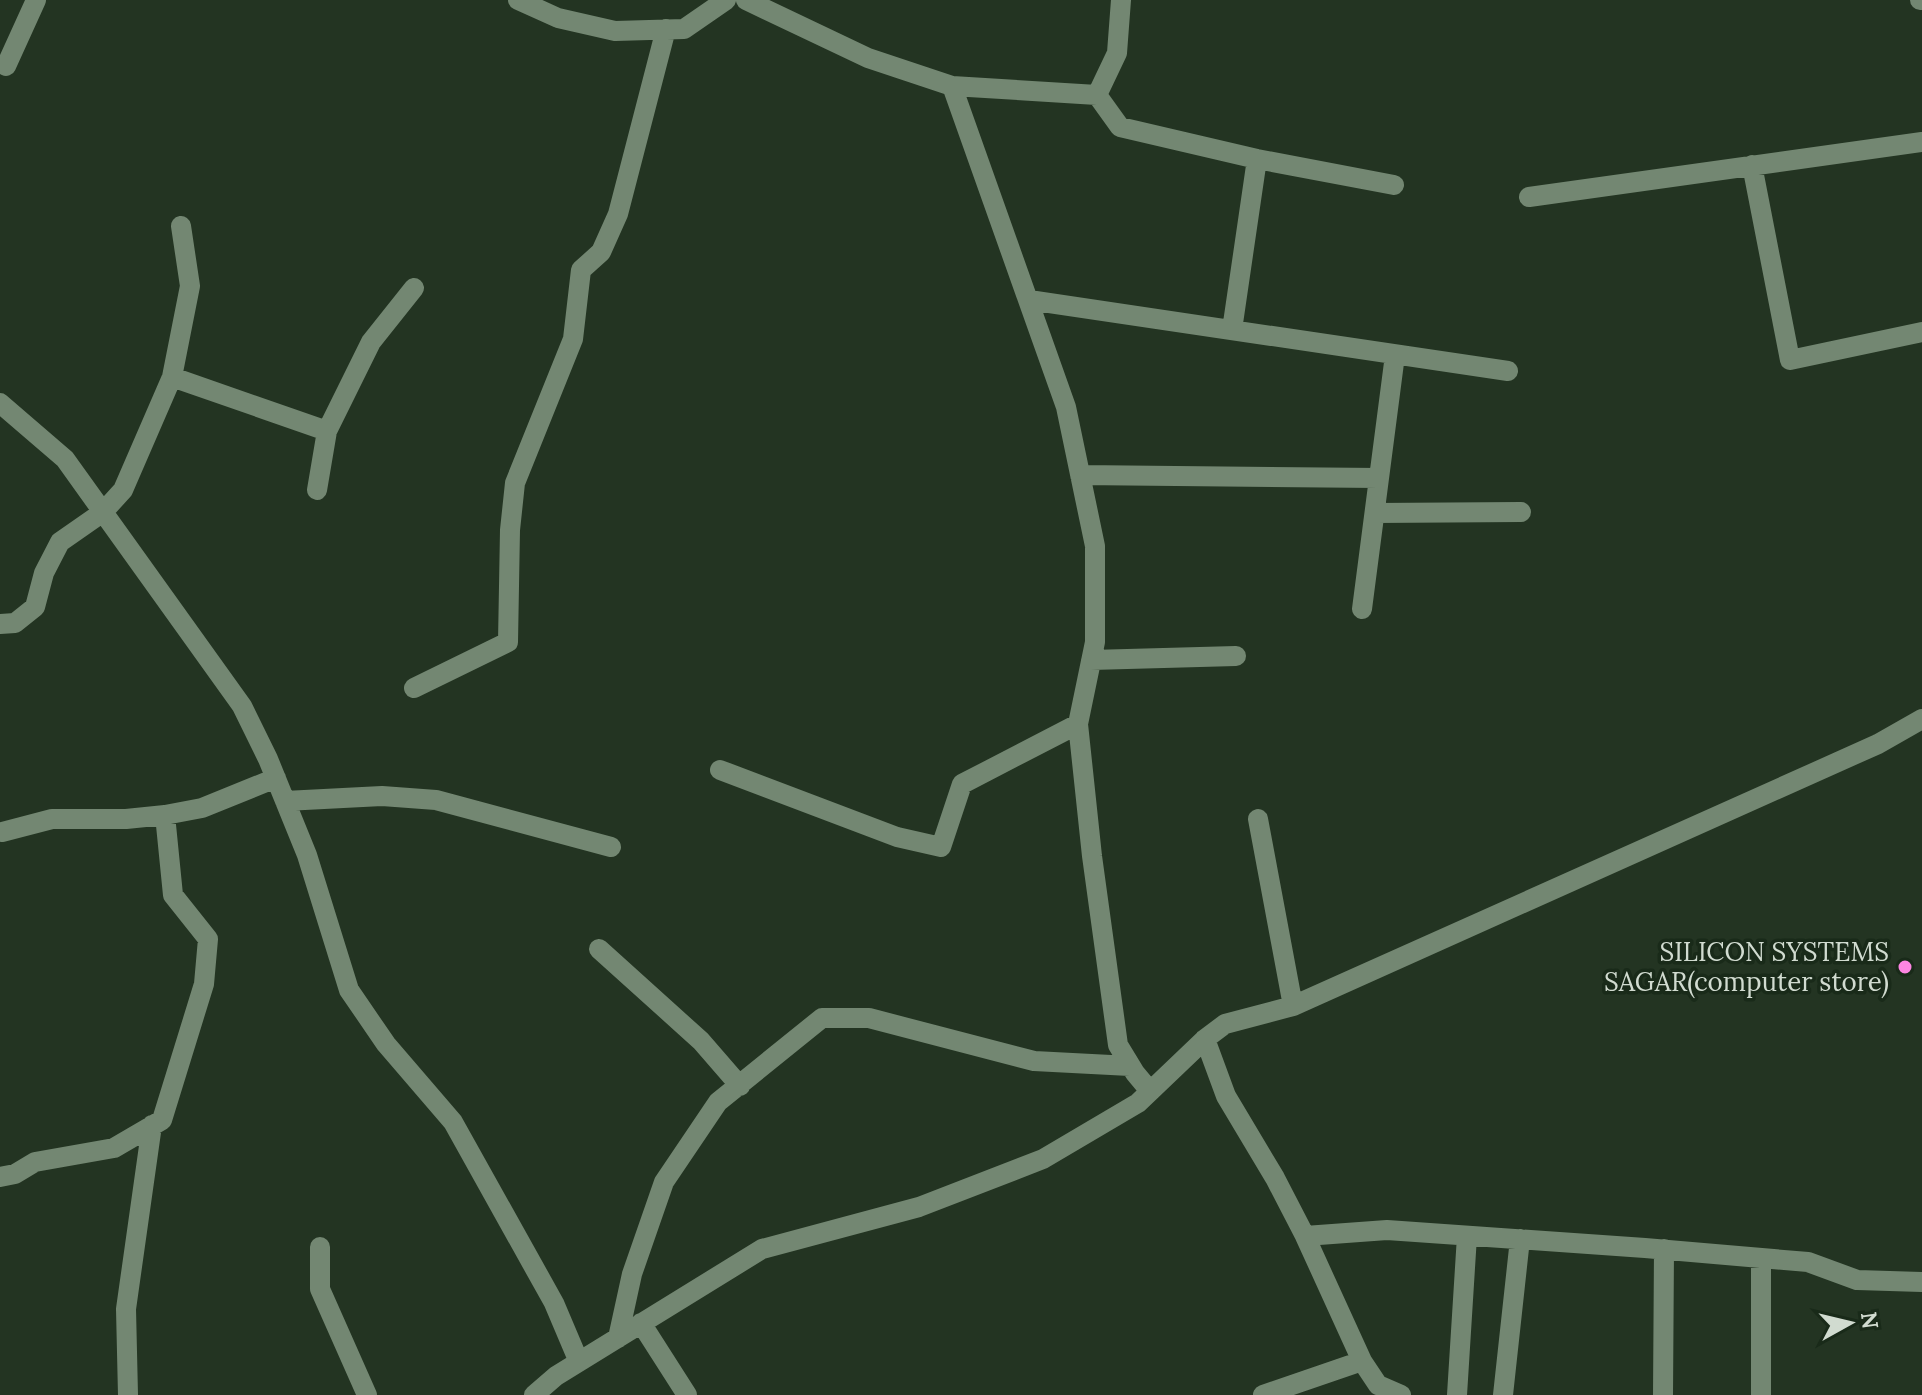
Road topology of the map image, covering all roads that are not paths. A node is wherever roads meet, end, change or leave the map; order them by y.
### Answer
1 (36, 0) edge
2 (518, 0) edge
3 (726, 0) edge
4 (746, 0) edge
5 (1121, 0) edge
6 (666, 29) junction
7 (6, 66) dead end
8 (952, 86) junction
9 (1097, 95) junction
10 (1922, 142) edge
11 (1257, 159) junction
12 (1752, 165) junction
13 (1394, 185) dead end
14 (1529, 197) dead end
15 (181, 226) dead end
16 (414, 288) dead end
17 (1029, 300) junction
18 (1232, 330) junction
19 (1922, 332) edge
20 (1395, 355) junction
21 (1508, 371) dead end
22 (172, 377) junction
23 (0, 403) edge
24 (327, 431) junction
25 (1080, 475) junction
26 (1379, 478) junction
27 (317, 490) dead end
28 (103, 512) junction
29 (1521, 512) dead end
30 (1375, 513) junction
31 (1362, 609) dead end
32 (0, 624) edge
33 (1236, 656) dead end
34 (1091, 660) junction
35 (414, 688) dead end
36 (1922, 719) edge
37 (1078, 724) junction
38 (720, 770) dead end
39 (276, 778) junction
40 (285, 801) junction
41 (165, 815) junction
42 (1258, 819) dead end
43 (2, 832) edge
44 (611, 847) dead end
45 (599, 949) dead end
46 (1293, 1006) junction
47 (1205, 1039) junction
48 (1130, 1066) junction
49 (740, 1086) junction
50 (1150, 1091) junction
51 (152, 1125) junction
52 (0, 1177) edge
53 (1305, 1236) junction
54 (1467, 1236) junction
55 (1520, 1239) junction
56 (320, 1247) dead end
57 (1664, 1249) junction
58 (1761, 1258) junction
59 (1922, 1282) edge
60 (641, 1323) junction
61 (618, 1338) junction
62 (1362, 1361) junction
63 (579, 1362) junction
64 (128, 1395) edge
65 (367, 1395) edge
66 (534, 1395) edge
67 (687, 1395) edge
68 (1263, 1395) edge
69 (1401, 1395) edge
70 (1457, 1395) edge
71 (1503, 1395) edge
72 (1663, 1395) edge
73 (1761, 1395) edge

1 - 7 street
2 - 6 street
3 - 6 street
4 - 8 street
5 - 9 street
6 - 35 street
8 - 9 street
8 - 17 street
9 - 11 street
10 - 12 street
11 - 13 street
11 - 18 street
12 - 14 street
12 - 19 street
15 - 22 street
16 - 24 street
17 - 18 street
17 - 25 street
18 - 20 street
20 - 21 street
20 - 26 street
22 - 24 street
22 - 28 street
23 - 28 street
24 - 27 street
25 - 26 street
25 - 34 street
26 - 30 street
28 - 32 street
28 - 39 street
29 - 30 street
30 - 31 street
33 - 34 street
34 - 37 street
36 - 46 street
37 - 38 street
37 - 48 street
39 - 40 street
39 - 41 street
40 - 44 street
40 - 63 street
41 - 43 street
41 - 51 street
42 - 46 street
45 - 49 street
46 - 47 street
47 - 50 street
47 - 53 street
48 - 49 street
48 - 50 street
49 - 61 street
50 - 60 street
51 - 52 street
51 - 64 street
53 - 54 street
53 - 62 street
54 - 55 street
54 - 70 street
55 - 57 street
55 - 71 street
56 - 65 street
57 - 58 street
57 - 72 street
58 - 59 street
58 - 73 street
60 - 61 street
60 - 67 street
61 - 63 street
62 - 68 street
62 - 69 street
63 - 66 street

